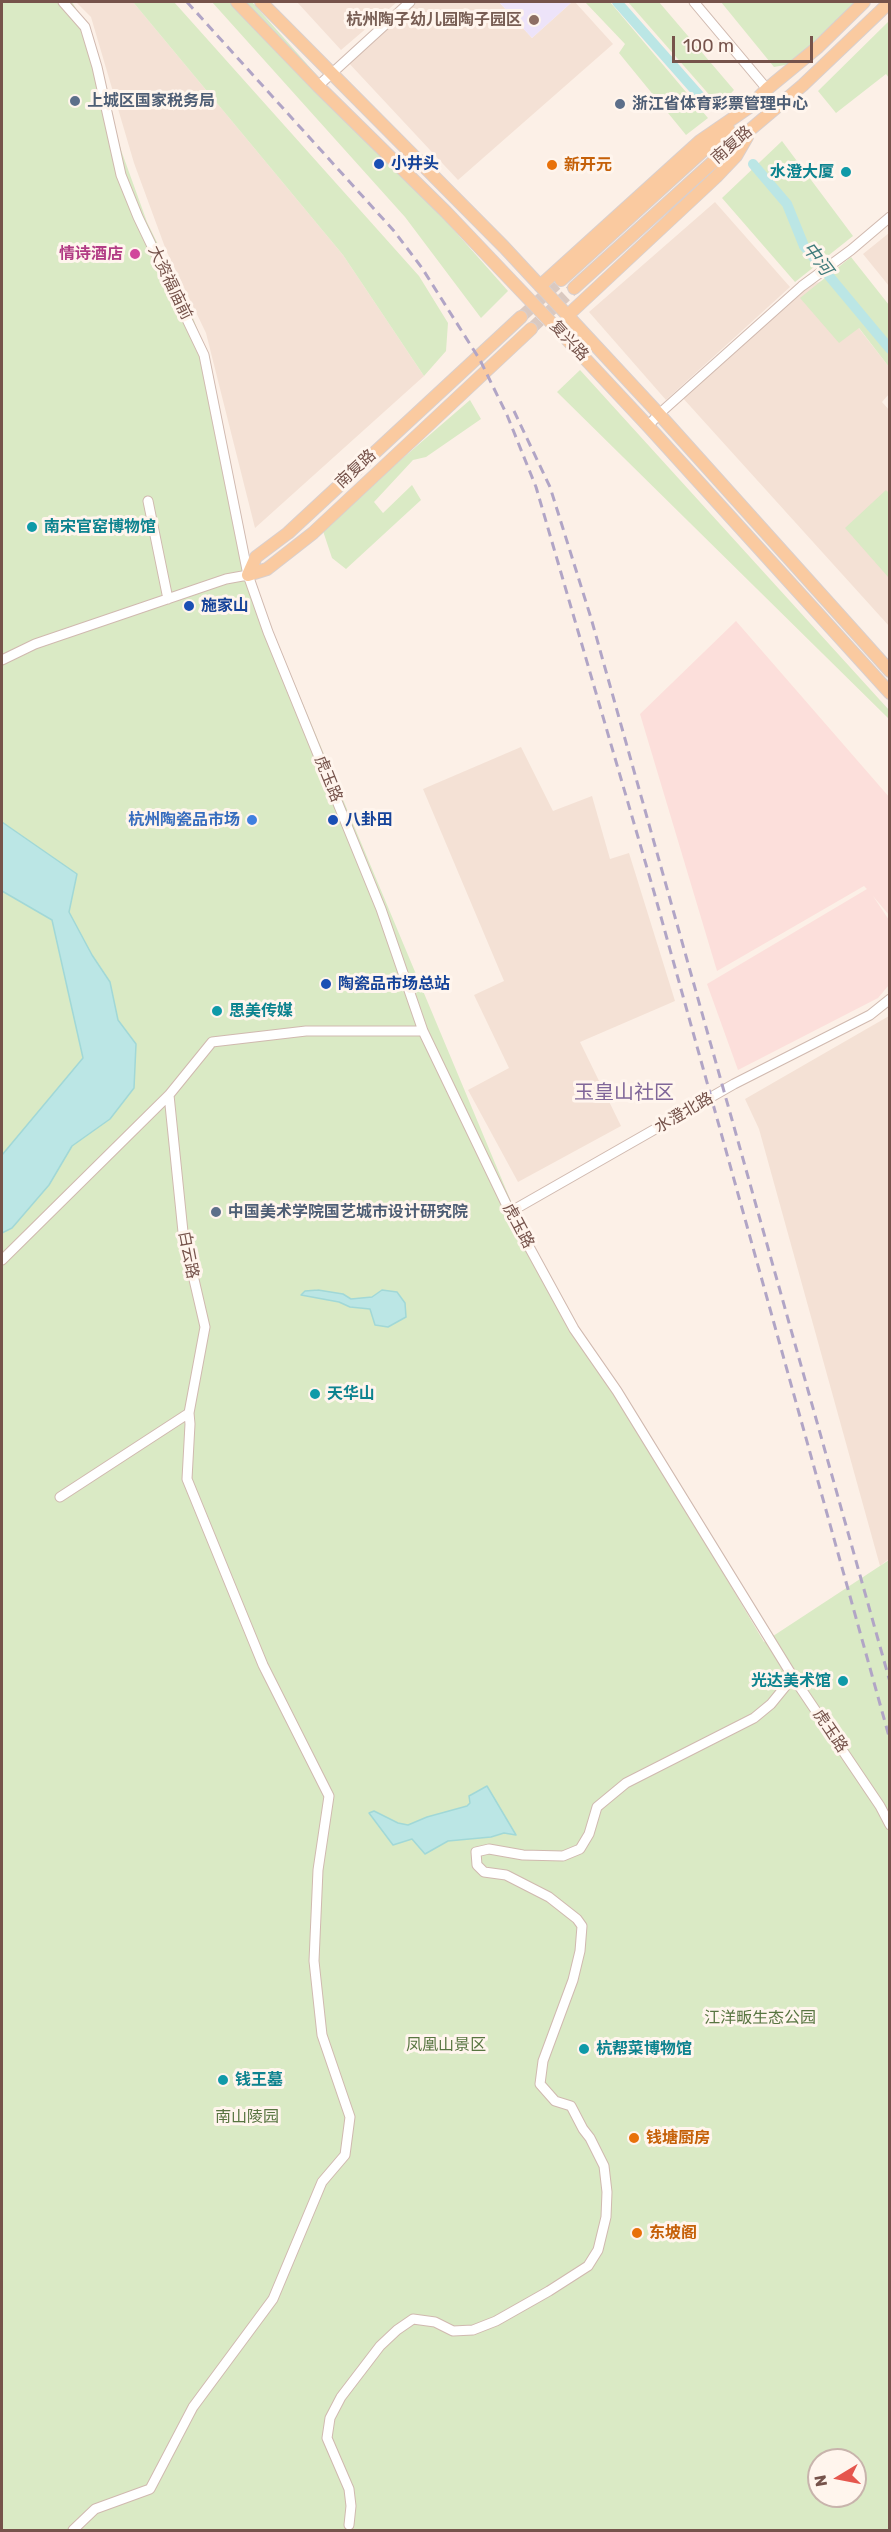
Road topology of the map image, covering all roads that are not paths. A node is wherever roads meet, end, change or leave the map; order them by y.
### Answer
1 (63, 2) edge
2 (237, 2) edge
3 (261, 2) edge
4 (410, 2) edge
5 (694, 2) edge
6 (864, 2) edge
7 (890, 2) edge
8 (332, 73) junction
9 (318, 86) junction
10 (767, 89) junction
11 (748, 108) junction
12 (751, 129) junction
13 (890, 217) edge
14 (561, 280) tunnel mouth
15 (540, 286) junction
16 (574, 288) tunnel mouth
17 (567, 316) junction
18 (521, 317) tunnel mouth
19 (531, 329) tunnel mouth
20 (658, 414) junction
21 (648, 426) junction
22 (148, 501) dead end
23 (248, 575) junction
24 (168, 598) junction
25 (2, 660) edge
26 (890, 671) edge
27 (890, 693) edge
28 (890, 999) edge
29 (423, 1031) junction
30 (170, 1095) junction
31 (510, 1212) junction
32 (2, 1260) edge
33 (189, 1413) junction
34 (60, 1497) dead end
35 (793, 1677) junction
36 (890, 1825) edge
37 (349, 2525) dead end
38 (73, 2530) edge

1 - 23 street, 大资福庙前
2 - 9 main road, 复兴路
3 - 8 main road, 复兴路
4 - 8 street
5 - 10 street
6 - 10 main road
7 - 12 main road, 南复路
8 - 9 street
8 - 15 main road, 复兴路
9 - 21 main road, 复兴路
10 - 11 main road
11 - 14 main road, 南复路
11 - 15 main road
12 - 16 main road, 南复路
12 - 17 main road
13 - 20 street
15 - 17 main road, 复兴路
17 - 20 main road, 复兴路
18 - 23 main road, 南复路
19 - 23 main road, 南复路
20 - 21 street
20 - 26 main road, 复兴路
21 - 27 main road, 复兴路
22 - 24 street
23 - 24 street, 南复路
23 - 29 street, 虎玉路
24 - 25 street, 南复路
28 - 31 street, 水澄北路
29 - 30 street
29 - 31 street, 虎玉路
30 - 32 street
30 - 33 street, 白云路
31 - 35 street, 虎玉路
33 - 34 street
33 - 38 street, 白云路
35 - 36 street, 虎玉路
35 - 37 street

